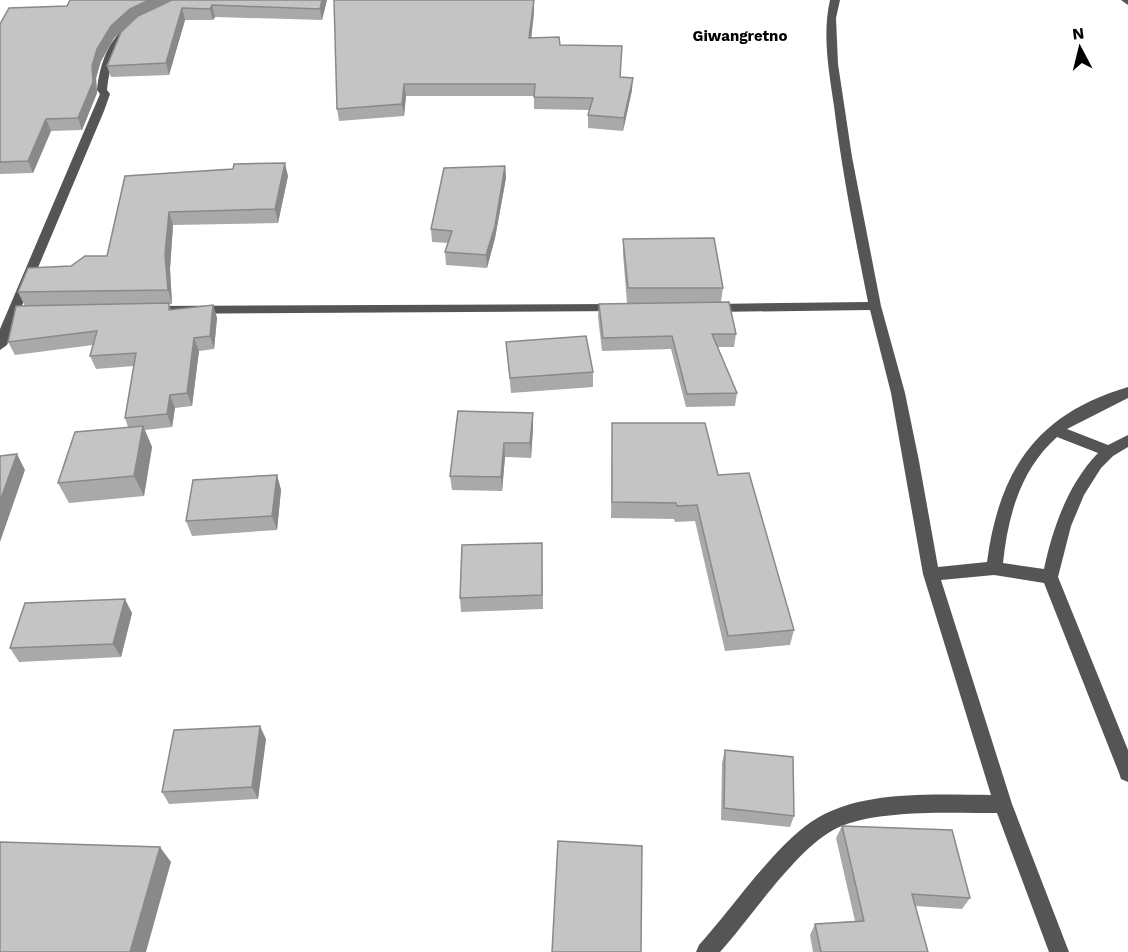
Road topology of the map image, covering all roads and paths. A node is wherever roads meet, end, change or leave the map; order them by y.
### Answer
1 (835, 0) edge
2 (144, 21) edge
3 (875, 306) junction
4 (627, 308) edge
5 (694, 308) edge
6 (138, 310) edge
7 (47, 311) edge
8 (13, 313) junction
9 (0, 345) edge
10 (1128, 392) edge
11 (1054, 430) junction
12 (1128, 440) edge
13 (1109, 452) junction
14 (994, 568) junction
15 (931, 574) junction
16 (1050, 577) junction
17 (1128, 773) edge
18 (1003, 804) junction
19 (706, 952) edge
20 (1059, 952) edge

1 - 3 street
2 - 8 street
3 - 5 street
3 - 15 street
4 - 6 street
7 - 8 street
8 - 9 street
10 - 11 street
11 - 13 street
11 - 14 street
12 - 13 street
13 - 16 street
14 - 15 street
14 - 16 street
15 - 18 street
16 - 17 street
18 - 19 street
18 - 20 street

